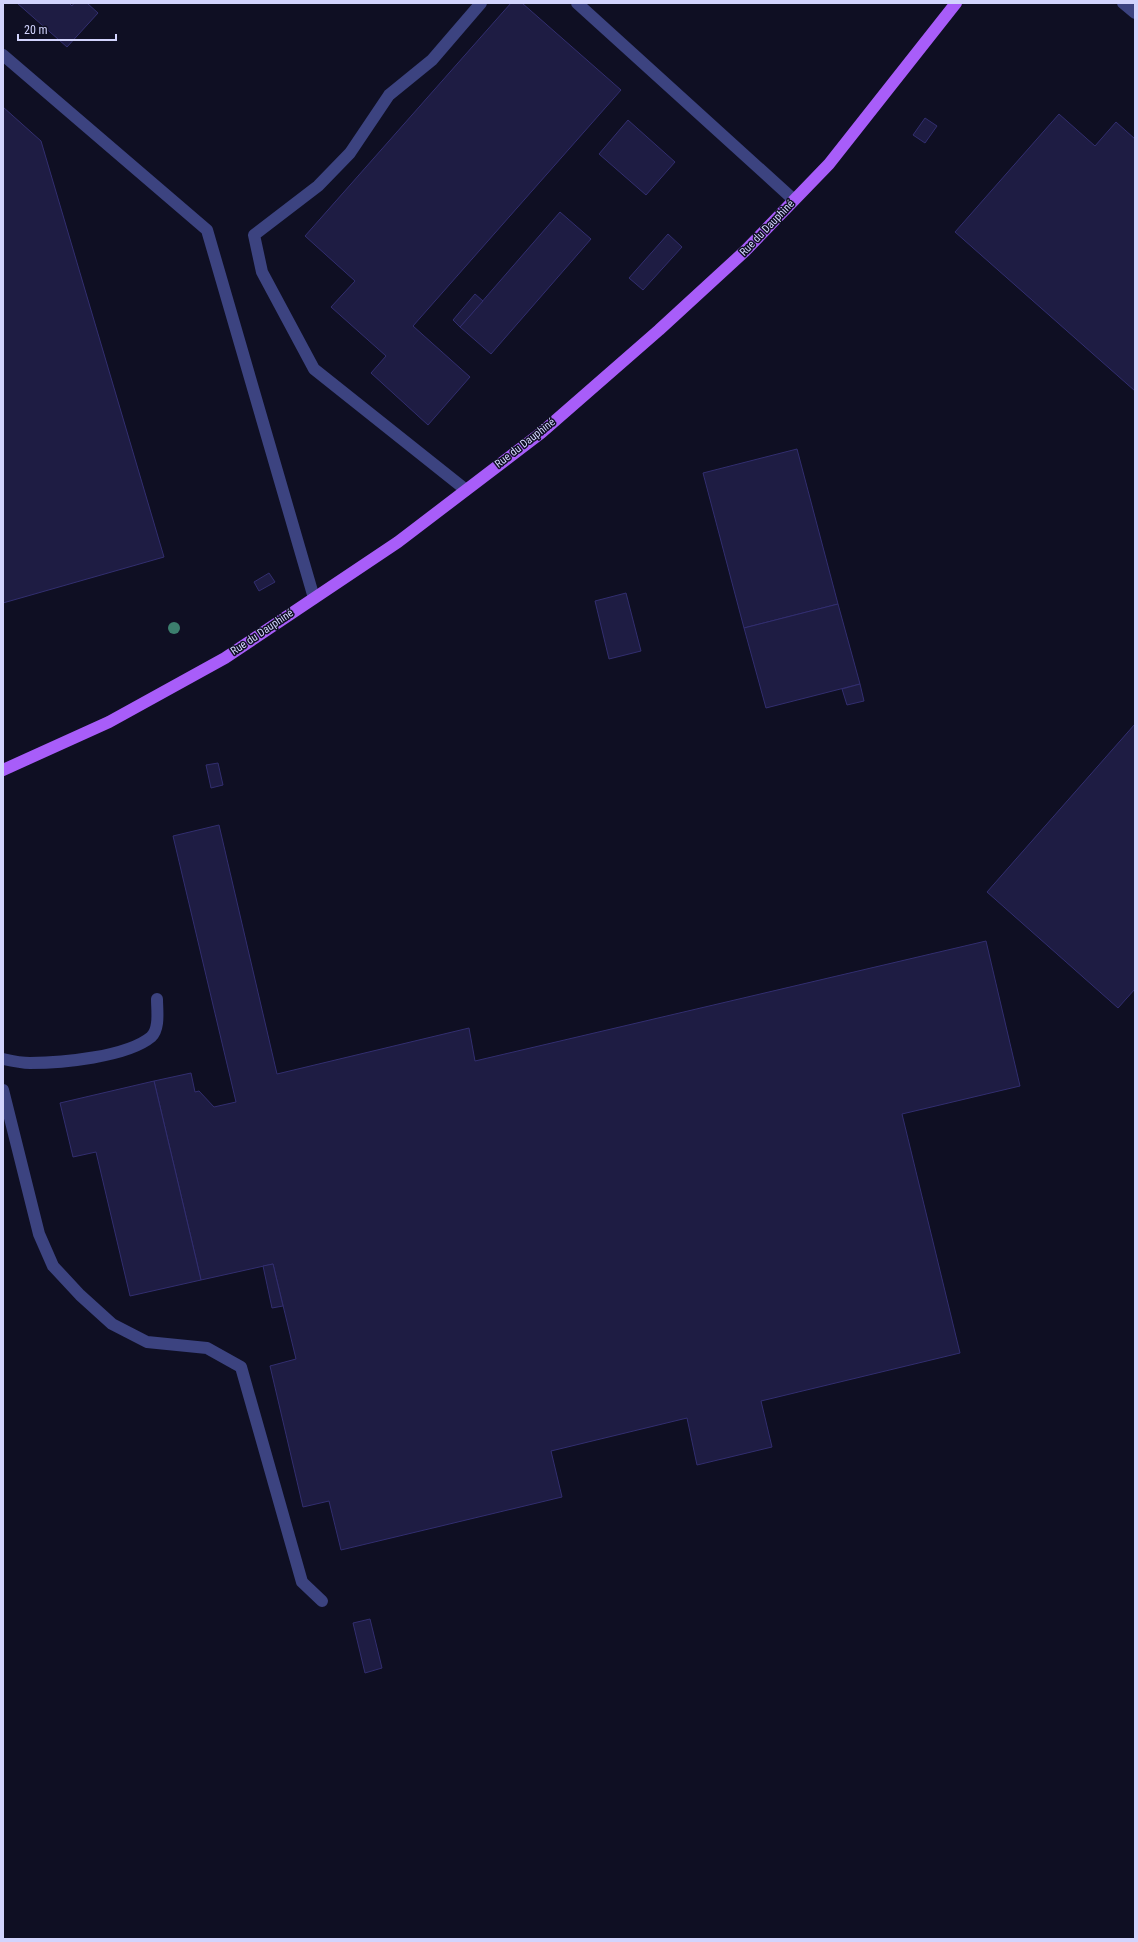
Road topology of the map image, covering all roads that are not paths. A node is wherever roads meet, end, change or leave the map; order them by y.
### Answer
1 (481, 3) edge
2 (577, 3) edge
3 (956, 3) edge
4 (1123, 3) edge
5 (1135, 13) edge
6 (3, 55) edge
7 (794, 200) junction
8 (466, 490) junction
9 (314, 598) junction
10 (3, 770) edge
11 (157, 999) dead end
12 (3, 1059) edge
13 (3, 1090) edge
14 (322, 1601) dead end

1 - 8 street
2 - 7 street
3 - 7 main road, Rue du Dauphiné
4 - 5 street
6 - 9 street
7 - 8 main road, Rue du Dauphiné
8 - 9 main road, Rue du Dauphiné
9 - 10 main road, Rue du Dauphiné
11 - 12 street
13 - 14 street

